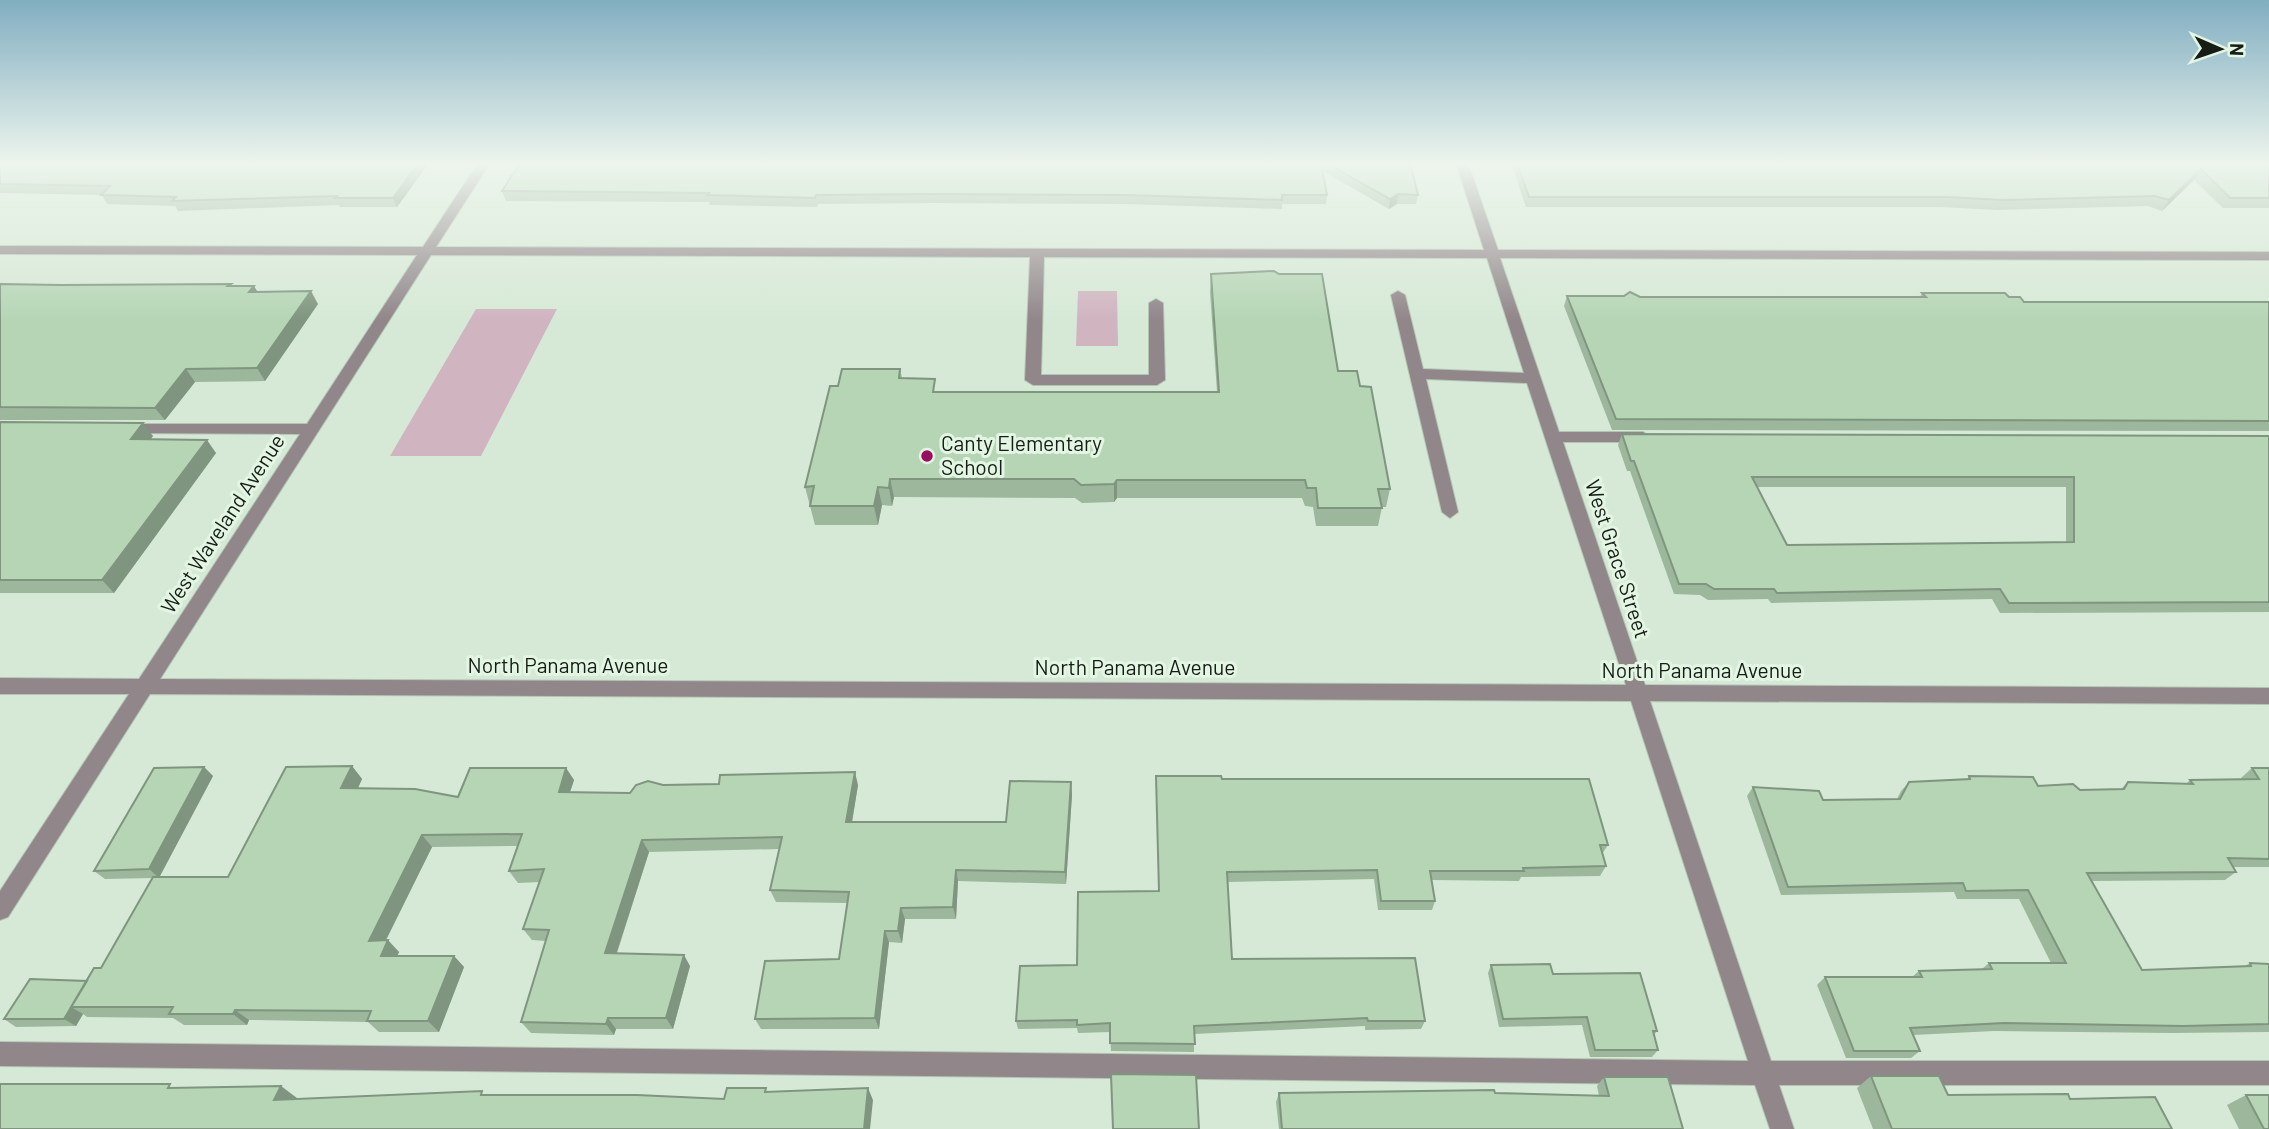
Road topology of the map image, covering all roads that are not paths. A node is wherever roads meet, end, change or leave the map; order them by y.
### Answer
1 (449, 216) edge
2 (1479, 216) edge
3 (0, 250) edge
4 (426, 251) junction
5 (1037, 253) junction
6 (1492, 254) junction
7 (2269, 256) edge
8 (1398, 295) dead end
9 (1156, 303) dead end
10 (1416, 374) junction
11 (1533, 377) junction
12 (108, 428) edge
13 (311, 429) junction
14 (1553, 437) junction
15 (1663, 437) edge
16 (1450, 512) dead end
17 (0, 686) edge
18 (144, 687) junction
19 (1638, 693) junction
20 (2269, 696) edge
21 (0, 910) edge
22 (0, 1054) edge
23 (1763, 1073) junction
24 (2269, 1073) edge
25 (1782, 1129) edge

1 - 4 street, West Waveland Avenue
2 - 6 street, West Grace Street
3 - 4 street
4 - 5 street
4 - 13 street, West Waveland Avenue
5 - 6 street
5 - 9 street
6 - 7 street
6 - 11 street, West Grace Street
8 - 10 street
10 - 11 street
10 - 16 street
11 - 14 street, West Grace Street
12 - 13 street
13 - 18 street, West Waveland Avenue
14 - 15 street
14 - 19 street, West Grace Street
17 - 18 street, North Panama Avenue
18 - 19 street, North Panama Avenue
18 - 21 street, West Waveland Avenue
19 - 20 street, North Panama Avenue
19 - 23 street, West Grace Street
22 - 23 street
23 - 24 street
23 - 25 street, West Grace Street

